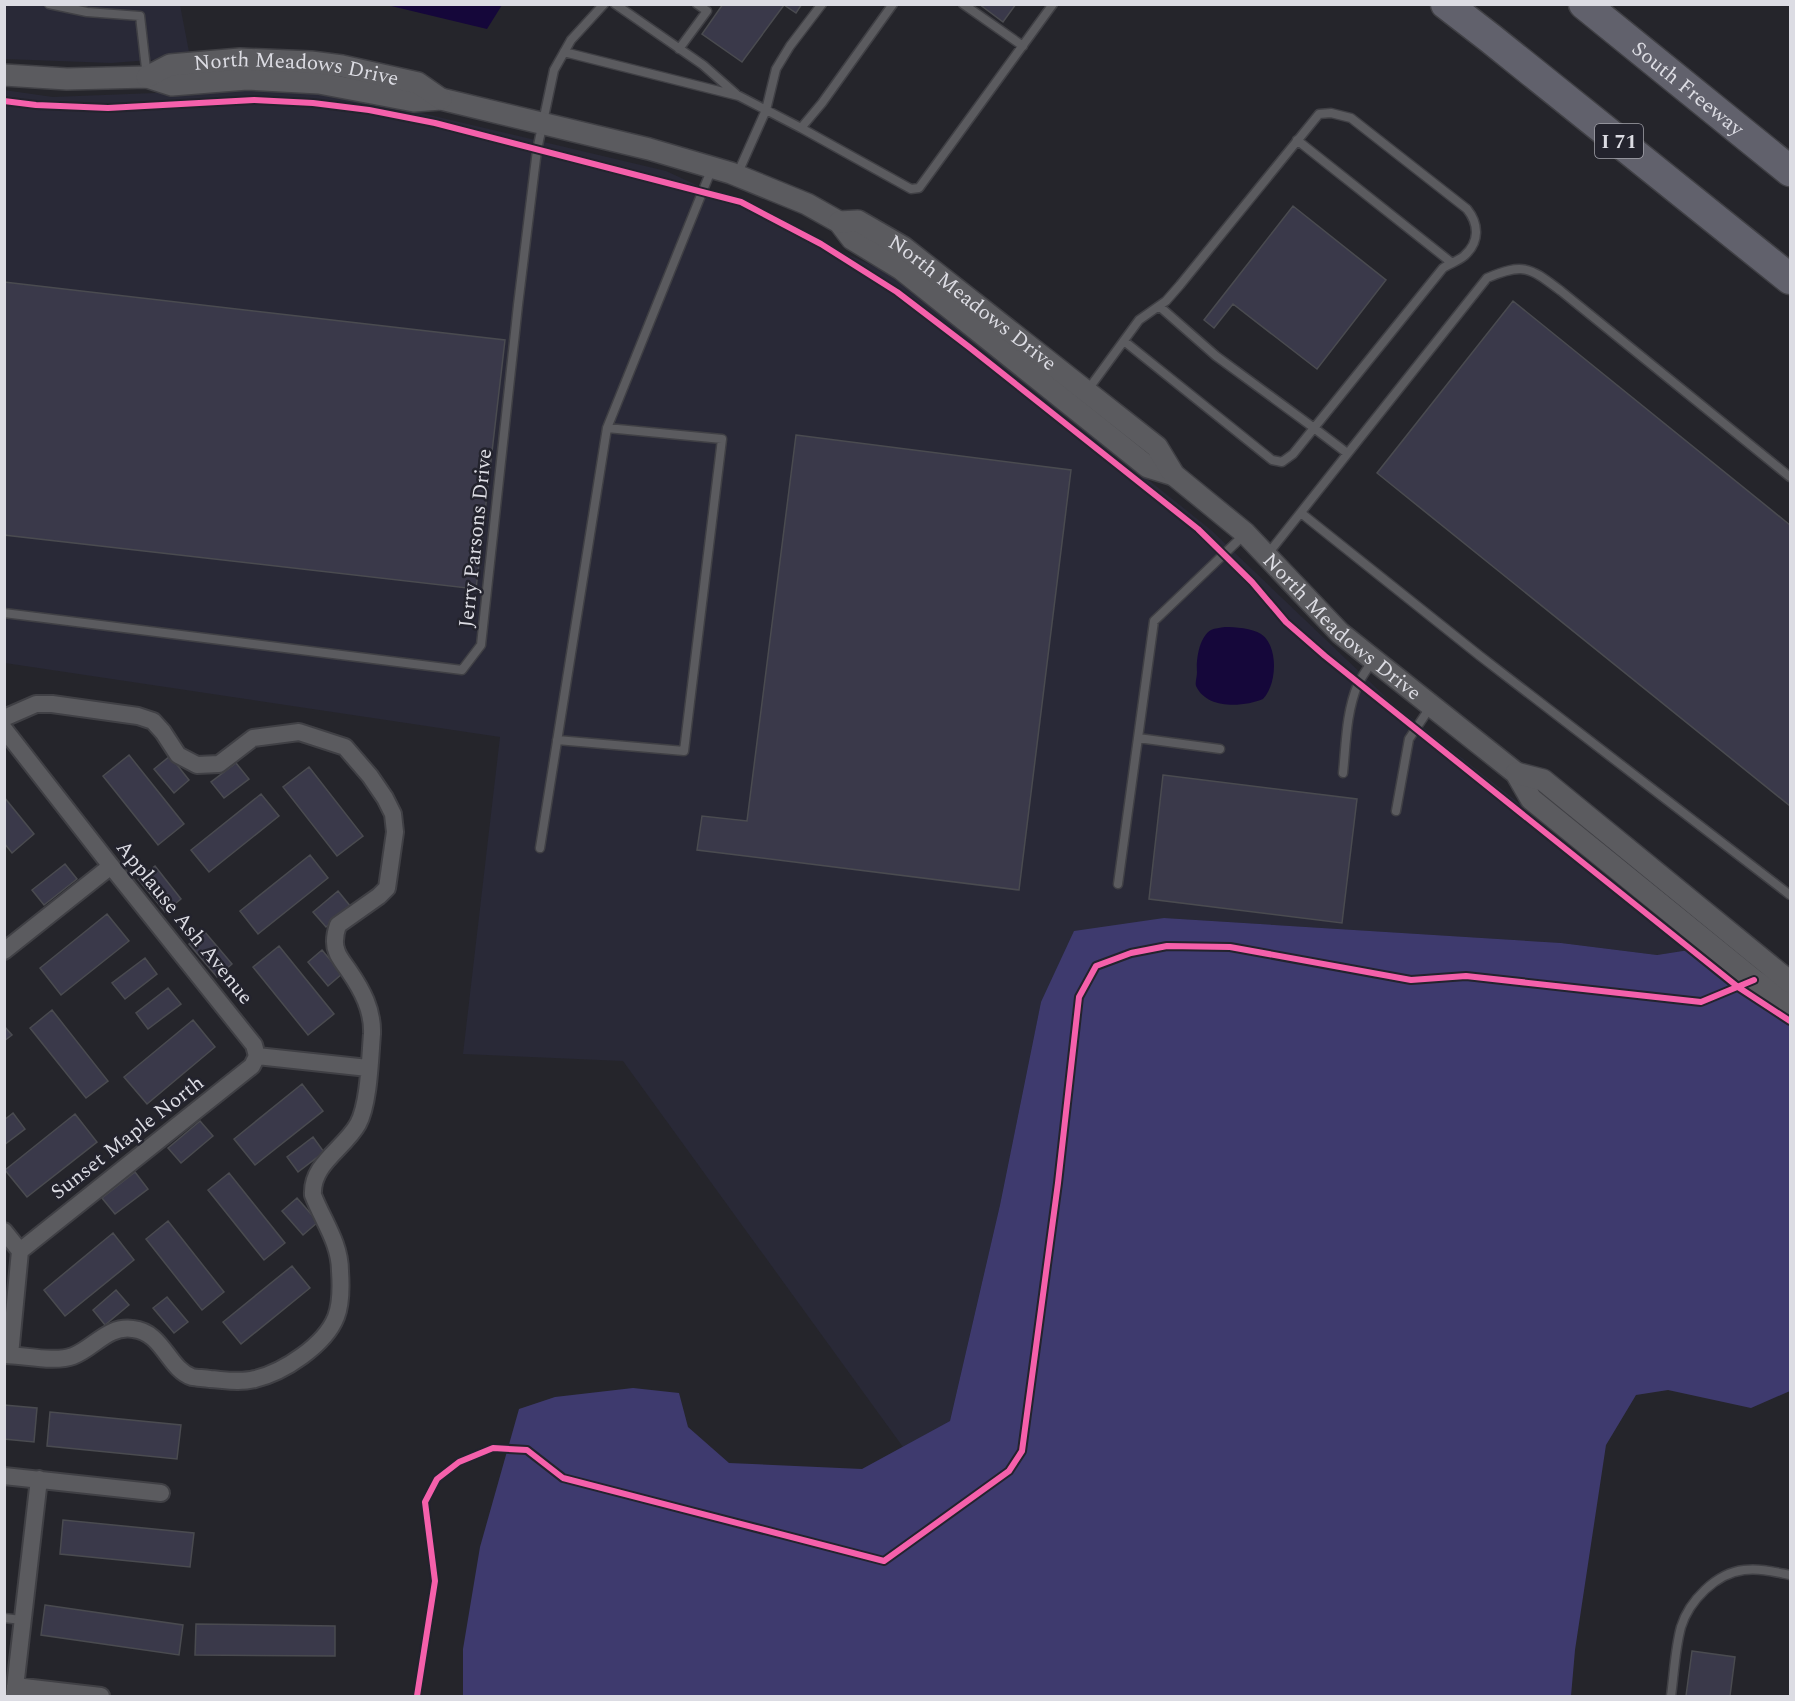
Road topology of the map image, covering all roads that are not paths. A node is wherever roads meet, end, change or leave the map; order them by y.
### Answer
1 (50, 4) edge
2 (604, 4) edge
3 (615, 4) edge
4 (697, 4) edge
5 (822, 4) edge
6 (893, 4) edge
7 (963, 4) edge
8 (1053, 4) edge
9 (1446, 4) edge
10 (1584, 4) edge
11 (1023, 46) junction
12 (678, 49) junction
13 (564, 52) junction
14 (4, 75) edge
15 (147, 77) junction
16 (739, 96) junction
17 (766, 110) junction
18 (542, 124) junction
19 (801, 128) junction
20 (1297, 140) junction
21 (712, 168) junction
22 (1791, 171) edge
23 (736, 175) junction
24 (1452, 263) junction
25 (1791, 279) edge
26 (1159, 306) junction
27 (1124, 341) junction
28 (1081, 400) junction
29 (607, 428) junction
30 (1314, 428) junction
31 (1347, 453) junction
32 (1791, 477) edge
33 (1300, 513) junction
34 (1245, 534) junction
35 (1267, 556) junction
36 (4, 613) edge
37 (1373, 659) junction
38 (1432, 706) junction
39 (4, 718) edge
40 (4, 729) edge
41 (1138, 738) junction
42 (557, 740) junction
43 (1220, 749) dead end
44 (1343, 773) dead end
45 (1516, 773) junction
46 (1396, 811) dead end
47 (540, 848) dead end
48 (111, 866) junction
49 (1119, 884) dead end
50 (1791, 896) edge
51 (4, 951) edge
52 (1791, 981) edge
53 (1791, 1004) edge
54 (258, 1056) junction
55 (368, 1068) junction
56 (4, 1231) edge
57 (20, 1251) junction
58 (7, 1355) edge
59 (4, 1476) edge
60 (39, 1479) junction
61 (161, 1493) dead end
62 (1791, 1575) edge
63 (4, 1618) edge
64 (22, 1620) junction
65 (14, 1691) edge
66 (101, 1696) edge
67 (1671, 1696) edge

1 - 15 lane
2 - 13 lane, Jerry Parsons Drive
3 - 12 lane
4 - 12 lane
5 - 17 lane
6 - 19 lane
7 - 11 lane
8 - 11 lane
9 - 25 highway, I 71
10 - 22 highway, South Freeway
11 - 19 lane
12 - 16 lane
13 - 16 lane
13 - 18 lane, Jerry Parsons Drive
14 - 15 street, North Meadows Drive
15 - 18 street, North Meadows Drive
16 - 17 lane
17 - 19 lane
17 - 23 lane
18 - 21 street, North Meadows Drive
18 - 36 lane, Jerry Parsons Drive
20 - 24 lane
20 - 24 lane
20 - 26 lane
21 - 23 street, North Meadows Drive
21 - 29 lane
23 - 28 street, North Meadows Drive
24 - 30 lane
26 - 27 lane
26 - 30 lane
27 - 28 lane
27 - 30 lane
28 - 34 street, North Meadows Drive
29 - 42 lane
29 - 42 lane
30 - 31 lane
31 - 32 lane
31 - 33 lane
33 - 35 lane
33 - 50 lane
34 - 35 street, North Meadows Drive
34 - 41 lane
35 - 37 street, North Meadows Drive
37 - 38 street, North Meadows Drive
37 - 44 lane
38 - 45 street, North Meadows Drive
38 - 46 lane
39 - 55 street
40 - 48 street, Applause Ash Avenue
41 - 43 lane
41 - 49 lane
42 - 47 lane
45 - 52 street, North Meadows Drive
45 - 53 street, North Meadows Drive
48 - 51 street
48 - 54 street, Applause Ash Avenue
54 - 55 street
54 - 57 street, Sunset Maple North
55 - 58 street
56 - 57 street
57 - 58 street
59 - 60 street
60 - 61 street
60 - 64 street
62 - 67 lane
63 - 64 lane
64 - 65 street
65 - 66 street

